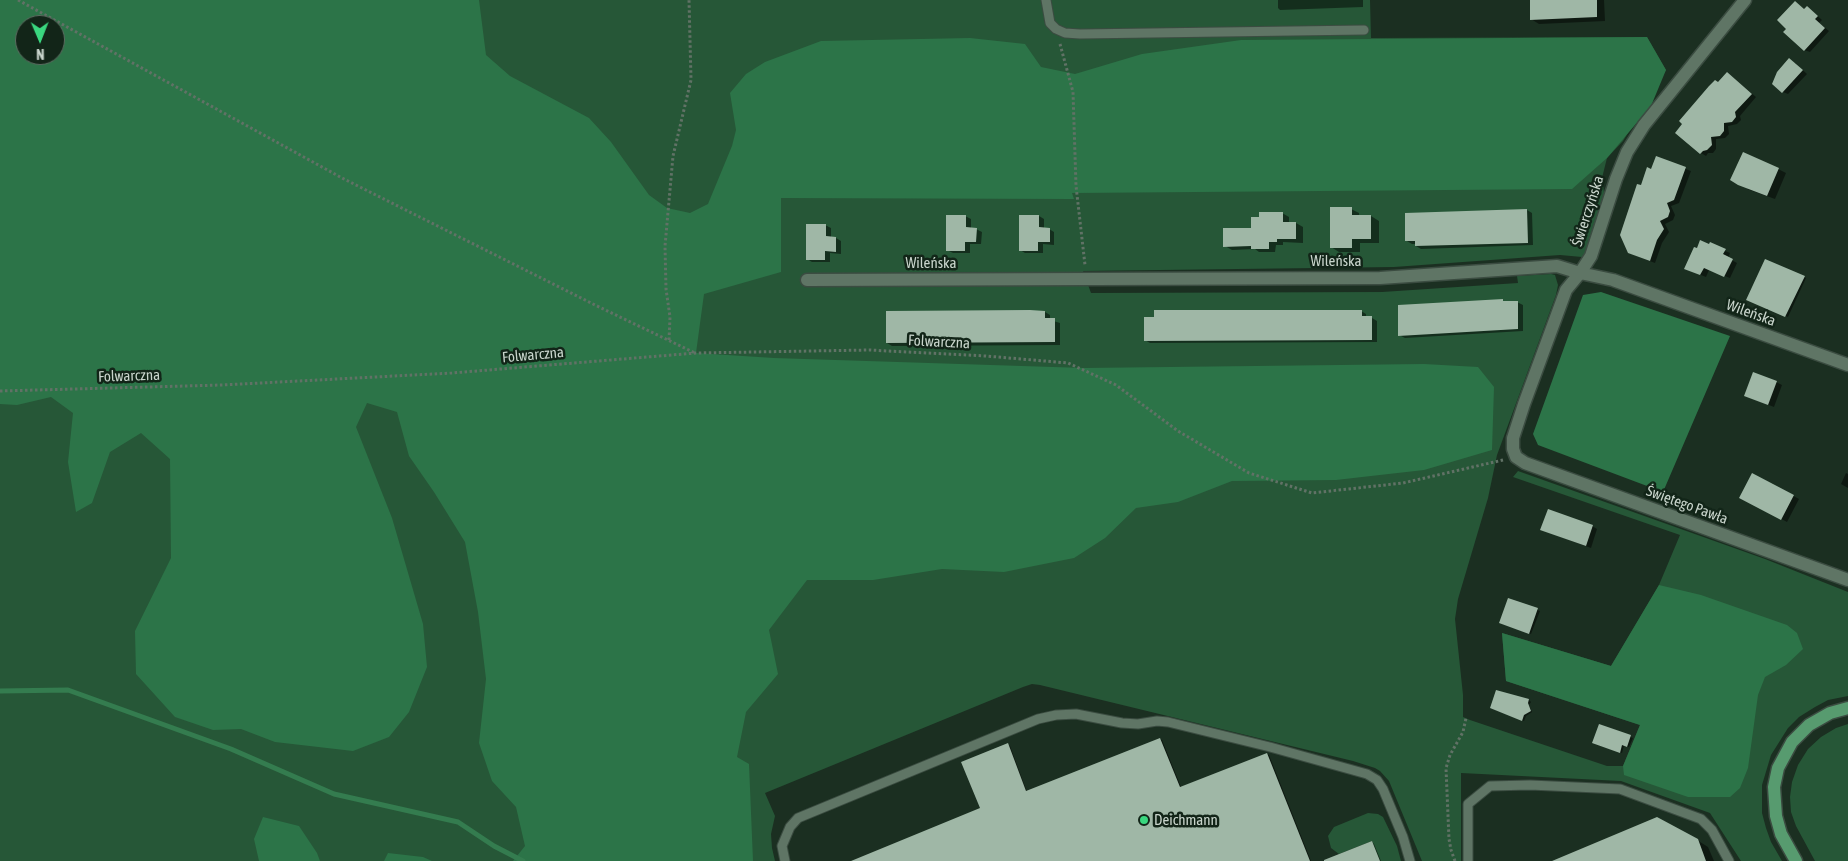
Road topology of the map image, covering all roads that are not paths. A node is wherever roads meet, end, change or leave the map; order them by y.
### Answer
1 (1046, 0) edge
2 (1745, 0) edge
3 (1364, 30) dead end
4 (1580, 273) junction
5 (807, 280) dead end
6 (1848, 365) edge
7 (1516, 457) joint
8 (1848, 580) edge
9 (1848, 708) edge
10 (785, 861) edge
11 (1410, 861) edge
12 (1468, 861) edge
13 (1730, 861) edge
14 (1796, 861) edge

1 - 3 lane
2 - 4 street, Świerczyńska
4 - 5 street, Wileńska
4 - 6 street, Wileńska
4 - 7 street, Świerczyńska
7 - 8 street, Świętego Pawła
9 - 14 main road
10 - 11 lane
12 - 13 lane

